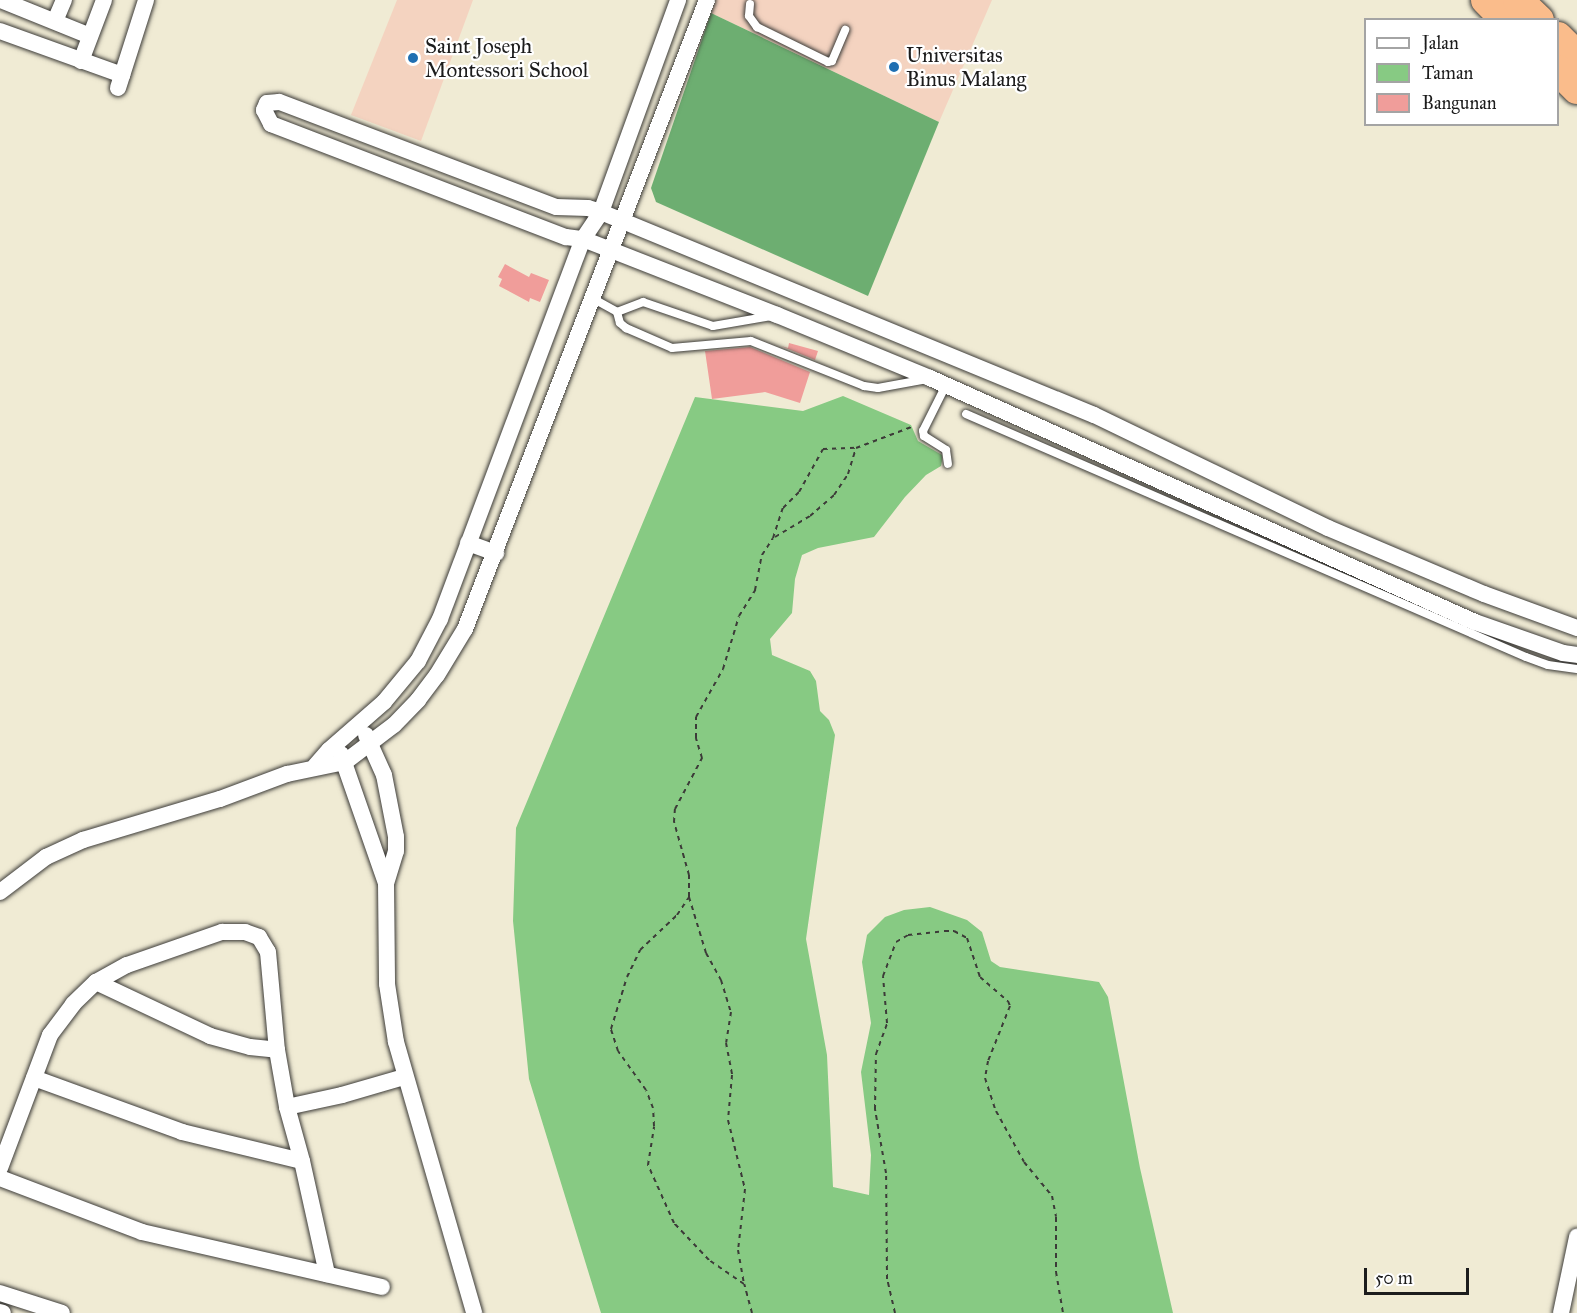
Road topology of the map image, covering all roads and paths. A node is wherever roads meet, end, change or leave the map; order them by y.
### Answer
1 (1, 0) edge
2 (64, 0) edge
3 (104, 0) edge
4 (146, 0) edge
5 (678, 0) edge
6 (707, 0) edge
7 (739, 0) edge
8 (1486, 0) edge
9 (1518, 0) edge
10 (751, 2) edge
11 (21, 4) edge
12 (1504, 18) edge
13 (1537, 18) edge
14 (55, 21) junction
15 (844, 30) dead end
16 (0, 31) edge
17 (90, 36) junction
18 (1559, 39) edge
19 (1577, 56) edge
20 (81, 61) junction
21 (1559, 72) edge
22 (1577, 89) edge
23 (601, 212) junction
24 (621, 221) junction
25 (583, 239) junction
26 (609, 250) junction
27 (791, 290) junction
28 (592, 298) junction
29 (616, 312) junction
30 (777, 315) junction
31 (930, 378) junction
32 (946, 385) junction
33 (966, 414) dead end
34 (928, 421) junction
35 (856, 448) junction
36 (948, 464) dead end
37 (1328, 528) junction
38 (773, 538) junction
39 (1351, 538) junction
40 (468, 543) junction
41 (496, 553) junction
42 (1317, 553) junction
43 (1340, 563) junction
44 (1577, 628) edge
45 (1577, 655) edge
46 (1577, 669) edge
47 (361, 724) junction
48 (336, 744) junction
49 (371, 744) junction
50 (345, 762) junction
51 (315, 766) junction
52 (386, 883) junction
53 (0, 892) edge
54 (689, 897) junction
55 (96, 982) junction
56 (277, 1050) junction
57 (404, 1077) junction
58 (34, 1078) junction
59 (286, 1107) junction
60 (302, 1161) junction
61 (0, 1168) edge
62 (0, 1178) edge
63 (1577, 1238) edge
64 (327, 1274) junction
65 (744, 1284) junction
66 (382, 1287) dead end
67 (0, 1293) edge
68 (62, 1313) edge
69 (474, 1313) edge
70 (752, 1313) edge
71 (895, 1313) edge
72 (1063, 1313) edge
73 (1561, 1313) edge

1 - 11 street
2 - 14 street
3 - 17 street
4 - 20 street
5 - 23 street
6 - 24 street
7 - 10 lane
8 - 12 highway
9 - 13 highway
10 - 15 lane
11 - 14 street
14 - 17 street
16 - 20 street
17 - 20 street
18 - 19 highway
21 - 22 highway
23 - 24 street
23 - 25 street
23 - 25 street
24 - 26 street
24 - 27 street
25 - 26 street
25 - 40 street
26 - 28 street
26 - 30 street
27 - 30 street
27 - 37 street
28 - 29 lane
28 - 41 street
29 - 30 lane
29 - 31 lane
30 - 31 street
31 - 32 street
32 - 34 lane
32 - 42 street
33 - 46 lane
34 - 35 path
34 - 36 lane
35 - 38 path
35 - 38 path
37 - 39 street
37 - 42 street
38 - 54 path
39 - 43 street
39 - 44 street
40 - 41 street
40 - 47 street
41 - 49 street
42 - 43 street
43 - 45 street
47 - 48 street
47 - 49 street
48 - 50 street
48 - 51 street
49 - 50 street
49 - 52 street
50 - 51 street
50 - 52 street
51 - 53 street
52 - 57 street
54 - 65 path
54 - 65 path
55 - 56 street
55 - 56 street
55 - 58 street
56 - 59 street
57 - 59 street
57 - 69 street
58 - 60 street
58 - 61 street
59 - 60 street
60 - 64 street
62 - 64 street
63 - 73 street
64 - 66 street
65 - 70 path
67 - 68 street
71 - 72 path

